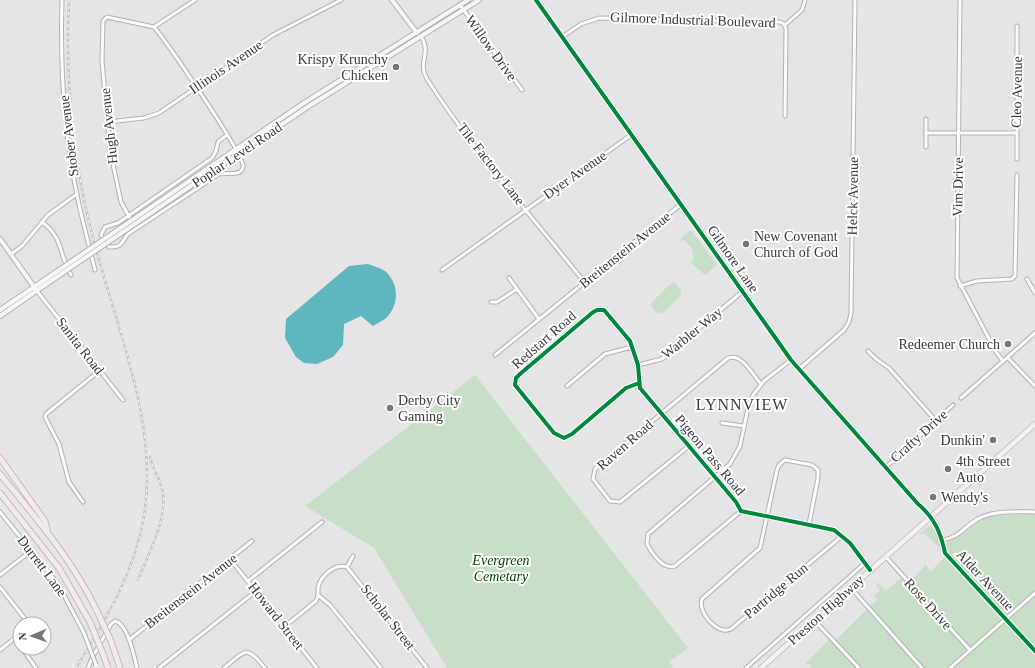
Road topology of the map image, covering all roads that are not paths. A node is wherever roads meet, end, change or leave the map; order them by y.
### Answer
1 (62, 0) edge
2 (195, 0) edge
3 (341, 0) edge
4 (392, 0) edge
5 (468, 0) edge
6 (479, 0) edge
7 (536, 0) edge
8 (805, 0) edge
9 (855, 0) edge
10 (960, 0) edge
11 (460, 5) junction
12 (464, 10) junction
13 (785, 25) junction
14 (1018, 26) dead end
15 (154, 27) junction
16 (416, 32) junction
17 (421, 36) junction
18 (562, 37) junction
19 (196, 88) junction
20 (522, 90) dead end
21 (785, 116) dead end
22 (926, 119) dead end
23 (108, 122) junction
24 (927, 133) junction
25 (958, 133) junction
26 (1017, 133) junction
27 (227, 135) junction
28 (631, 135) junction
29 (926, 147) dead end
30 (236, 149) junction
31 (239, 154) junction
32 (1017, 159) dead end
33 (1017, 175) dead end
34 (77, 194) junction
35 (680, 205) junction
36 (526, 209) junction
37 (128, 216) junction
38 (42, 222) junction
39 (136, 229) junction
40 (0, 239) edge
41 (11, 254) junction
42 (95, 270) dead end
43 (442, 270) dead end
44 (71, 275) dead end
45 (509, 278) dead end
46 (1027, 279) dead end
47 (585, 283) junction
48 (960, 286) junction
49 (34, 287) junction
50 (517, 289) junction
51 (37, 291) junction
52 (742, 292) junction
53 (1035, 293) edge
54 (491, 302) dead end
55 (0, 310) edge
56 (0, 316) edge
57 (539, 319) junction
58 (1035, 333) edge
59 (632, 347) junction
60 (868, 352) dead end
61 (495, 355) dead end
62 (1008, 358) junction
63 (792, 360) junction
64 (1003, 361) junction
65 (638, 365) junction
66 (799, 369) junction
67 (99, 371) junction
68 (639, 383) junction
69 (762, 384) junction
70 (568, 386) dead end
71 (1035, 386) edge
72 (961, 398) dead end
73 (123, 400) dead end
74 (954, 405) dead end
75 (662, 413) junction
76 (936, 421) junction
77 (722, 422) dead end
78 (1035, 424) edge
79 (744, 426) junction
80 (689, 446) junction
81 (0, 458) edge
82 (886, 467) junction
83 (0, 474) edge
84 (716, 478) junction
85 (0, 493) edge
86 (83, 502) dead end
87 (741, 511) junction
88 (0, 512) edge
89 (1035, 512) edge
90 (768, 516) junction
91 (932, 516) junction
92 (322, 522) dead end
93 (809, 524) junction
94 (47, 530) junction
95 (842, 536) junction
96 (942, 540) junction
97 (252, 541) dead end
98 (32, 550) junction
99 (353, 556) dead end
100 (886, 557) junction
101 (865, 563) junction
102 (234, 564) dead end
103 (347, 567) junction
104 (870, 570) junction
105 (0, 575) edge
106 (248, 581) junction
107 (0, 587) edge
108 (851, 588) junction
109 (256, 591) junction
110 (1035, 593) edge
111 (319, 596) junction
112 (23, 616) edge
113 (1006, 619) junction
114 (814, 620) junction
115 (284, 627) junction
116 (12, 640) edge
117 (129, 640) junction
118 (0, 650) edge
119 (970, 650) junction
120 (1035, 651) edge
121 (28, 656) edge
122 (97, 666) edge
123 (36, 668) edge
124 (88, 668) edge
125 (108, 668) edge
126 (120, 668) edge
127 (137, 668) edge
128 (158, 668) edge
129 (224, 668) edge
130 (265, 668) edge
131 (317, 668) edge
132 (381, 668) edge
133 (427, 668) edge
134 (746, 668) edge
135 (761, 668) edge
136 (859, 668) edge
137 (922, 668) edge
138 (950, 668) edge

1 - 34 street, Stober Avenue
2 - 15 street
3 - 19 street, Illinois Avenue
4 - 16 main road
5 - 11 main road, Poplar Level Road
6 - 12 main road, Poplar Level Road
7 - 18 street, Gilmore Lane
8 - 13 street
9 - 66 street, Helck Avenue
10 - 25 street, Vim Drive
11 - 12 street, Willow Drive
11 - 16 main road, Poplar Level Road
12 - 17 main road, Poplar Level Road
12 - 20 street, Willow Drive
13 - 18 street, Gilmore Industrial Boulevard
13 - 21 street, Gilmore Industrial Boulevard
14 - 26 street, Cleo Avenue
15 - 19 street
15 - 23 street, Hugh Avenue
16 - 17 main road
16 - 30 main road, Poplar Level Road
17 - 31 main road, Poplar Level Road
17 - 36 street, Tile Factory Lane
18 - 28 street, Gilmore Lane
19 - 23 street, Illinois Avenue
19 - 27 street
22 - 24 street
23 - 37 street, Hugh Avenue
24 - 25 street
24 - 29 street
25 - 26 street
25 - 48 street, Vim Drive
26 - 32 street, Cleo Avenue
27 - 30 street
27 - 37 street
28 - 35 street, Gilmore Lane
28 - 36 street, Dyer Avenue
30 - 31 street
30 - 49 main road, Poplar Level Road, bridge
31 - 39 street
31 - 51 main road, Poplar Level Road, bridge
33 - 48 street
34 - 38 street
34 - 42 street, Stober Avenue
35 - 47 street, Breitenstein Avenue
35 - 52 street, Gilmore Lane
36 - 43 street, Dyer Avenue
36 - 47 street, Tile Factory Lane
37 - 39 street, Hugh Avenue
37 - 39 street
38 - 41 street
38 - 44 street
40 - 41 main road
41 - 49 main road
45 - 50 street
46 - 53 street
47 - 57 street, Breitenstein Avenue
48 - 64 street, Vim Drive
49 - 51 main road
49 - 55 main road, Poplar Level Road
50 - 54 street
50 - 57 street
51 - 56 main road, Poplar Level Road
51 - 67 street, Sanita Road
52 - 63 street, Gilmore Lane
52 - 65 street, Warbler Way
57 - 61 street, Breitenstein Avenue
58 - 62 street
59 - 65 street
59 - 68 street, Redstart Road
59 - 70 street
60 - 76 street
62 - 64 street
62 - 71 street
63 - 66 street, Gilmore Lane
63 - 69 street
64 - 72 street
65 - 68 street
66 - 82 street, Gilmore Lane
67 - 73 street, Sanita Road
67 - 86 street
68 - 75 street, Pigeon Pass Road
69 - 75 street, Raven Road
69 - 79 street
74 - 76 street, Crafty Drive
75 - 80 street, Pigeon Pass Road
75 - 80 street, Raven Road
76 - 82 street, Crafty Drive
77 - 79 street
78 - 91 main road, Preston Highway
79 - 84 street
80 - 84 street, Pigeon Pass Road
81 - 94 highway
82 - 91 street, Gilmore Lane
83 - 94 highway
84 - 87 street, Pigeon Pass Road
84 - 87 street
85 - 125 highway, bridge
87 - 90 street, Pigeon Pass Road
88 - 98 street, Durrett Lane
89 - 96 street
90 - 93 street, Pigeon Pass Road
90 - 93 street
90 - 95 street, Partridge Run
91 - 96 street, Alder Avenue
91 - 100 main road, Preston Highway
92 - 106 street
93 - 95 street, Pigeon Pass Road
94 - 126 highway, bridge
95 - 101 street, Pigeon Pass Road
96 - 113 street, Alder Avenue
97 - 117 street, Breitenstein Avenue
98 - 105 street
98 - 122 street, Durrett Lane, bridge
99 - 103 street
100 - 104 main road, Preston Highway
100 - 119 street, Rose Drive
101 - 104 street, Pigeon Pass Road
101 - 134 street
102 - 106 street, Howard Street
103 - 111 street
103 - 133 street, Scholar Street
104 - 108 main road, Preston Highway
106 - 109 street, Howard Street
107 - 112 street
108 - 114 main road, Preston Highway
108 - 137 street
109 - 115 street, Howard Street
109 - 128 street
110 - 113 street
111 - 115 street
111 - 132 street
113 - 119 street
113 - 120 street, Alder Avenue
114 - 135 main road, Preston Highway
114 - 136 street
115 - 131 street, Howard Street
116 - 118 street
117 - 124 street
117 - 127 street
119 - 138 street
121 - 123 street
129 - 130 street

